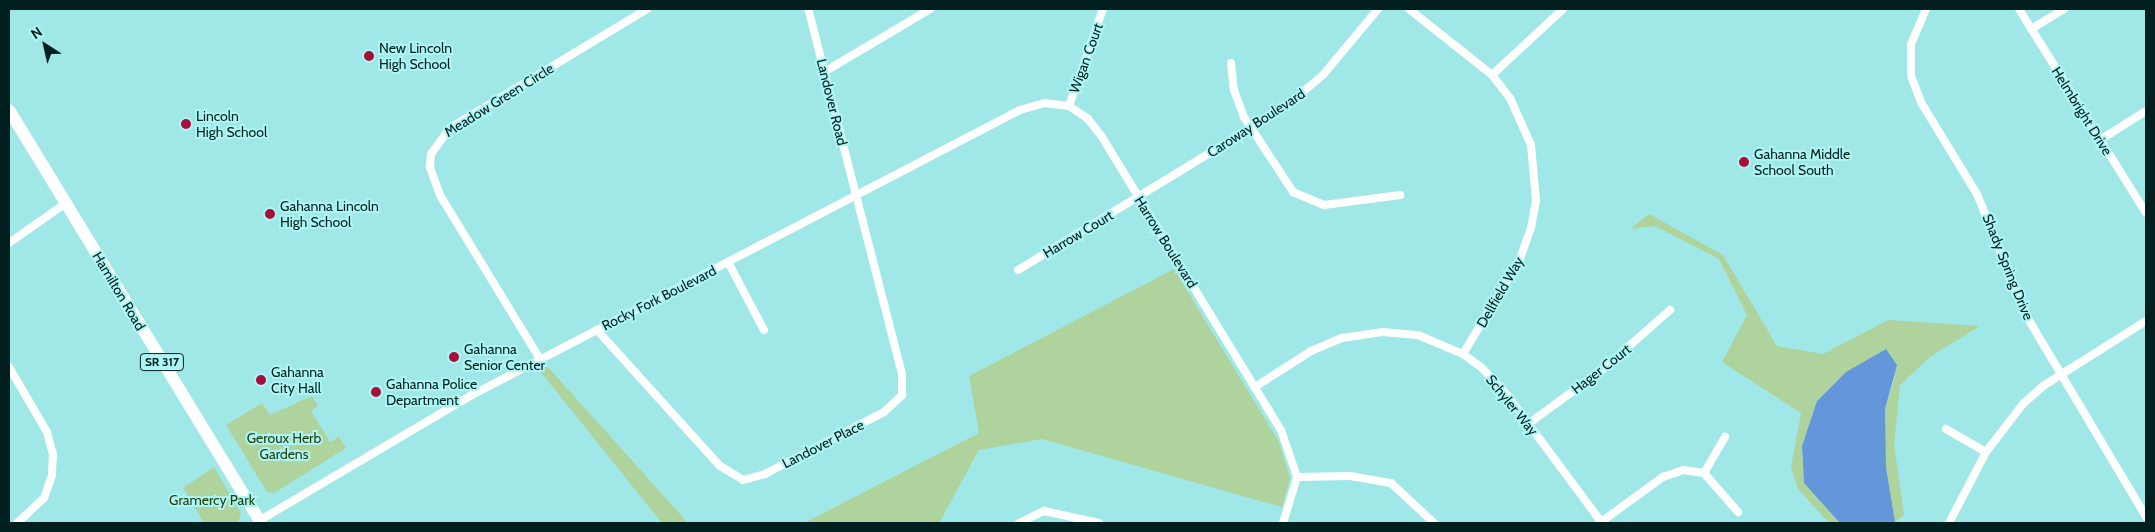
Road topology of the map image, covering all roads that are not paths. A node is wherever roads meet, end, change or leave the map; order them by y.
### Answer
1 (647, 9) edge
2 (808, 9) edge
3 (930, 9) edge
4 (1103, 9) edge
5 (1378, 9) edge
6 (1409, 9) edge
7 (1563, 9) edge
8 (1926, 9) edge
9 (2018, 9) edge
10 (2064, 9) edge
11 (2031, 29) junction
12 (1231, 63) dead end
13 (824, 72) junction
14 (1492, 75) junction
15 (1068, 106) junction
16 (9, 110) edge
17 (2146, 111) edge
18 (1252, 128) junction
19 (2100, 140) junction
20 (856, 195) junction
21 (1400, 195) dead end
22 (1138, 197) junction
23 (66, 204) junction
24 (2146, 213) edge
25 (9, 243) edge
26 (728, 262) junction
27 (1018, 270) dead end
28 (1670, 310) dead end
29 (2146, 321) edge
30 (597, 330) junction
31 (764, 330) dead end
32 (1463, 354) junction
33 (540, 359) junction
34 (9, 367) edge
35 (2061, 374) junction
36 (1255, 387) junction
37 (1528, 424) junction
38 (1946, 429) dead end
39 (1725, 437) dead end
40 (1986, 452) junction
41 (1704, 473) junction
42 (1297, 477) junction
43 (1738, 512) dead end
44 (2146, 517) edge
45 (258, 522) edge
46 (1953, 522) edge
47 (17, 523) edge
48 (1019, 523) edge
49 (1100, 523) edge
50 (1283, 523) edge
51 (1434, 523) edge
52 (1601, 523) edge

1 - 33 street, Meadow Green Circle
2 - 13 street, Landover Road
3 - 13 street
4 - 15 street, Wigan Court
5 - 18 street, Caroway Boulevard
6 - 14 street, Dellfield Way
7 - 14 street
8 - 35 street, Shady Spring Drive
9 - 11 street, Helmbright Drive
10 - 11 street
11 - 19 street, Helmbright Drive
12 - 18 street
13 - 20 street, Landover Road
14 - 32 street, Dellfield Way
15 - 20 street, Rocky Fork Boulevard
15 - 22 street, Harrow Boulevard
16 - 23 main road, Hamilton Road / SR 317
17 - 19 street
18 - 21 street
18 - 22 street, Caroway Boulevard
19 - 24 street, Helmbright Drive
20 - 26 street, Rocky Fork Boulevard
20 - 30 street, Landover Place
22 - 27 street, Harrow Court
22 - 36 street, Harrow Boulevard
23 - 25 street
23 - 45 main road, Hamilton Road / SR 317
26 - 30 street, Rocky Fork Boulevard
26 - 31 street
28 - 37 street, Hager Court
29 - 35 street
30 - 33 street, Rocky Fork Boulevard
32 - 36 street, Schyler Way
32 - 37 street, Schyler Way
33 - 45 street, Rocky Fork Boulevard
34 - 47 street
35 - 40 street
35 - 44 street, Shady Spring Drive
36 - 42 street, Harrow Boulevard
37 - 52 street, Schyler Way
38 - 40 street
39 - 41 street
40 - 46 street
41 - 43 street
41 - 52 street
42 - 50 street
42 - 51 street
48 - 49 street

